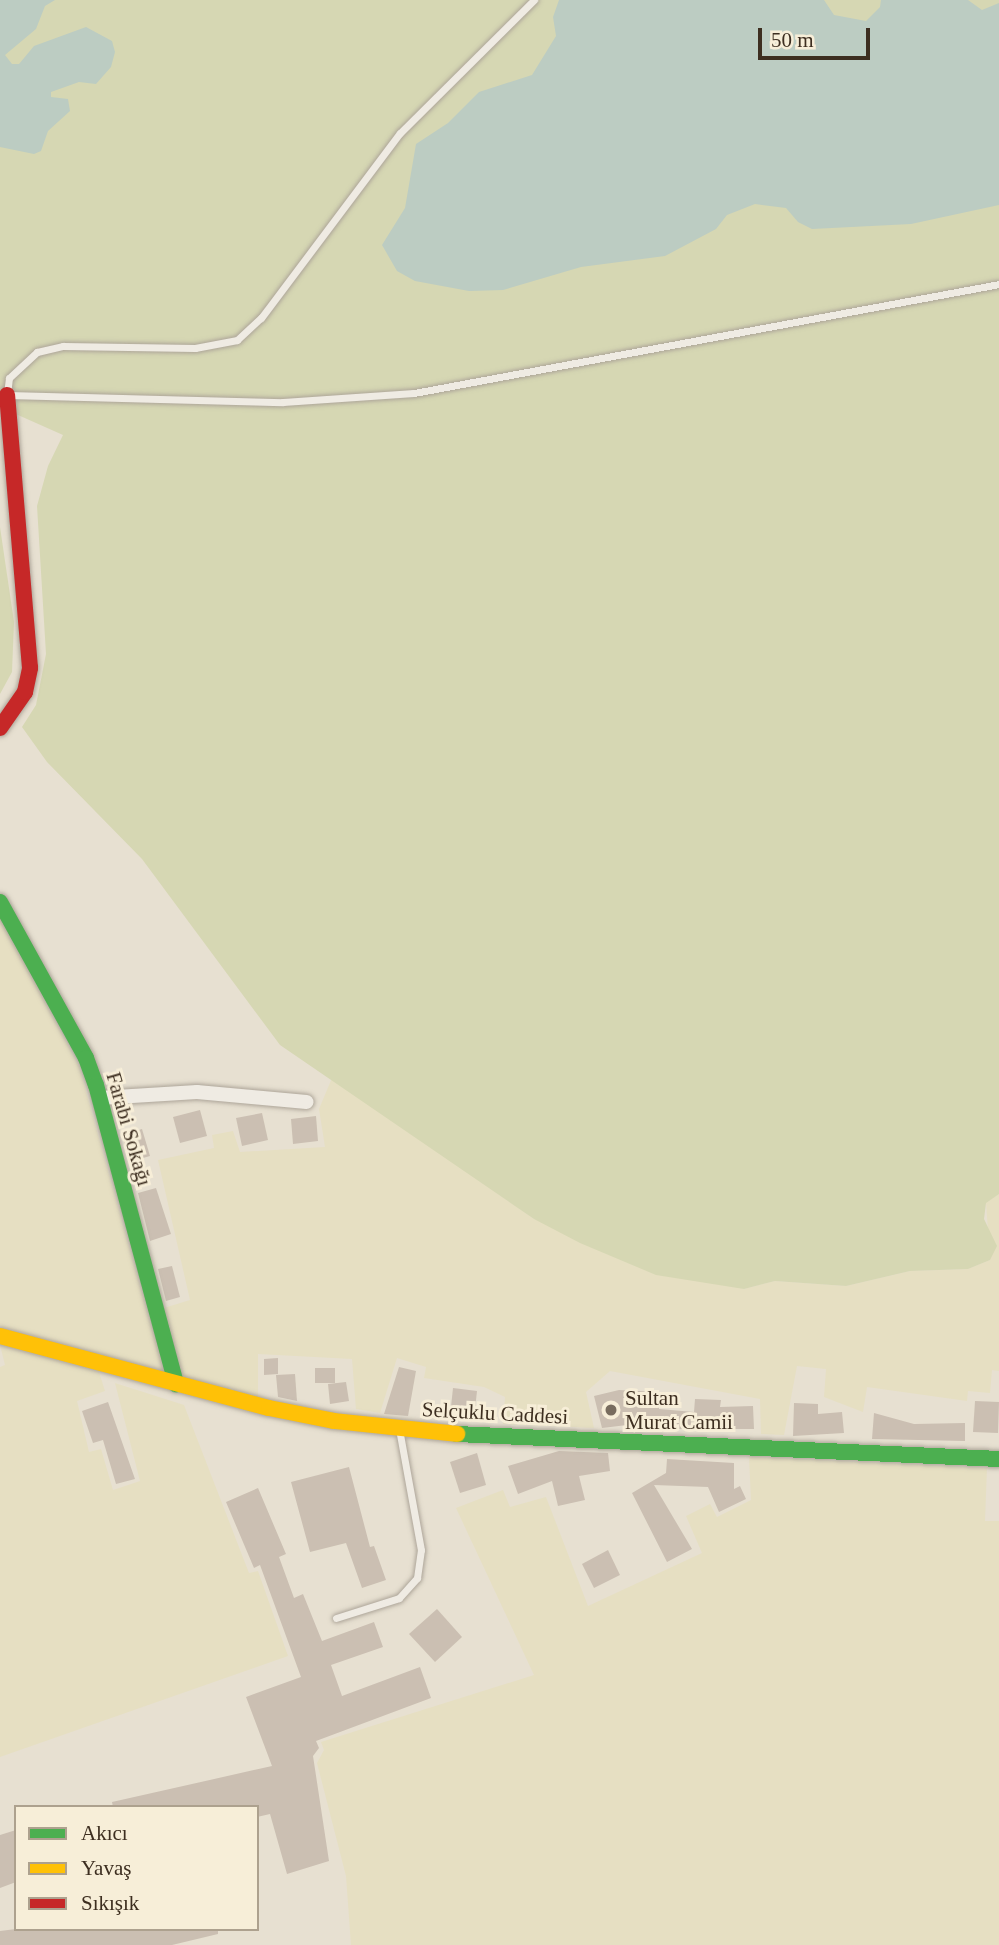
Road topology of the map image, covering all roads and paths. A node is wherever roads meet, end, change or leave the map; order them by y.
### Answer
1 (534, 0) edge
2 (999, 284) edge
3 (4, 395) edge
4 (0, 728) edge
5 (0, 902) edge
6 (100, 1098) junction
7 (307, 1102) dead end
8 (0, 1336) edge
9 (176, 1384) junction
10 (399, 1429) junction
11 (999, 1459) edge
12 (336, 1618) dead end

1 - 3 lane
2 - 3 lane
3 - 4 street
5 - 6 street, Farabi Sokağı
6 - 7 street
6 - 9 street, Farabi Sokağı
8 - 9 street, Selçuklu Caddesi
9 - 10 street, Selçuklu Caddesi
10 - 11 street, Selçuklu Caddesi
10 - 12 lane

